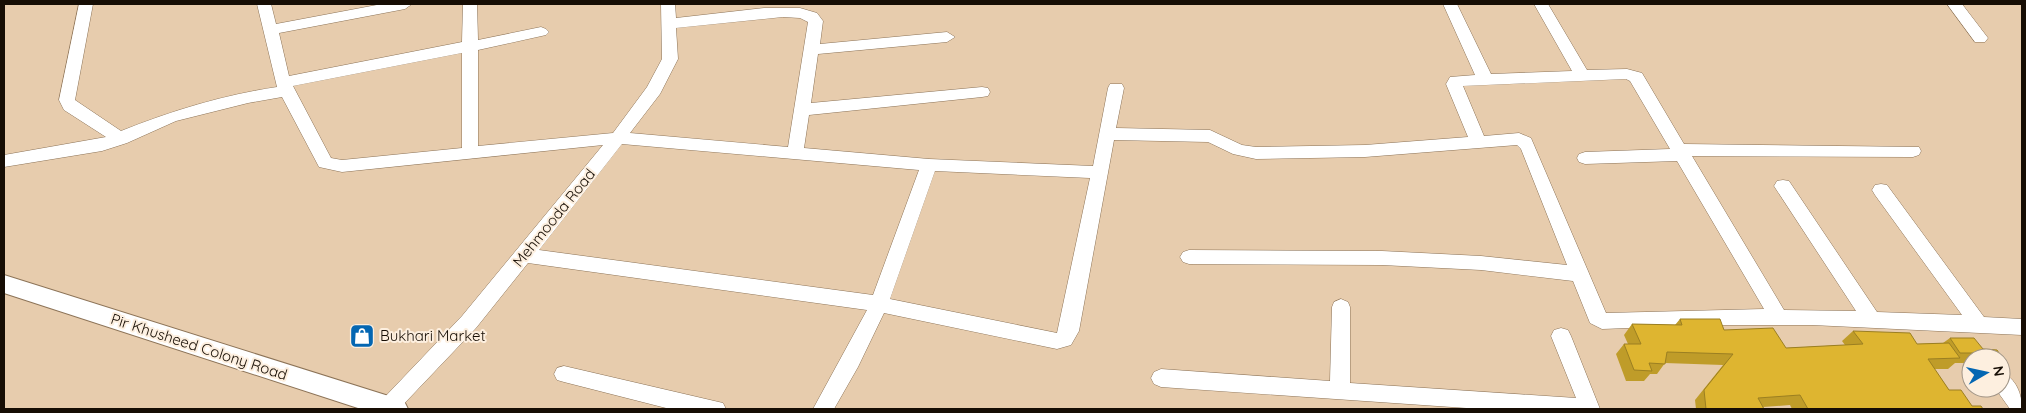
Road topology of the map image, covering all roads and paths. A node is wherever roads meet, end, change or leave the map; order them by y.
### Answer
1 (86, 4) edge
2 (264, 4) edge
3 (405, 4) edge
4 (470, 4) edge
5 (668, 4) edge
6 (1450, 4) edge
7 (1541, 4) edge
8 (1954, 4) edge
9 (669, 24) junction
10 (270, 30) junction
11 (541, 32) dead end
12 (947, 37) dead end
13 (1980, 38) dead end
14 (470, 46) junction
15 (812, 50) junction
16 (1583, 76) junction
17 (1485, 79) junction
18 (285, 87) junction
19 (1116, 88) dead end
20 (982, 92) dead end
21 (802, 110) junction
22 (1107, 134) junction
23 (618, 138) junction
24 (120, 139) junction
25 (1478, 141) junction
26 (1913, 151) dead end
27 (1680, 153) junction
28 (470, 154) junction
29 (795, 155) junction
30 (1585, 158) dead end
31 (4, 161) edge
32 (929, 165) junction
33 (1098, 172) junction
34 (1783, 186) dead end
35 (1881, 190) dead end
36 (524, 255) junction
37 (1189, 256) dead end
38 (1579, 274) junction
39 (4, 284) edge
40 (879, 304) junction
41 (1341, 307) dead end
42 (1779, 318) junction
43 (1871, 318) junction
44 (2022, 327) edge
45 (1970, 329) junction
46 (1561, 336) dead end
47 (564, 374) dead end
48 (1160, 378) dead end
49 (1340, 391) junction
50 (2011, 396) edge
51 (391, 408) edge
52 (716, 409) edge
53 (823, 409) edge
54 (1590, 409) edge
55 (2021, 409) edge

1 - 24 street
2 - 10 street
3 - 10 street
4 - 14 street
5 - 9 street, Mehmooda Road
6 - 17 street
7 - 16 street
8 - 13 street
9 - 15 street
9 - 23 street, Mehmooda Road
10 - 18 street
11 - 14 street
12 - 15 street
14 - 18 street
14 - 28 street
15 - 21 street
16 - 17 street
16 - 27 street
17 - 25 street
18 - 24 street
18 - 28 street
19 - 22 street
20 - 21 street
21 - 29 street
22 - 25 street
22 - 33 street
23 - 28 street
23 - 29 street
23 - 36 street, Mehmooda Road
24 - 31 street
25 - 38 street
26 - 27 street
27 - 30 street
27 - 42 street
29 - 32 street
32 - 33 street
32 - 40 street
33 - 40 street
34 - 43 street
35 - 45 street
36 - 40 street
36 - 51 street, Mehmooda Road
37 - 38 street
38 - 42 street
39 - 51 street, Pir Khusheed Colony Road
40 - 53 street
41 - 49 street
42 - 43 street
43 - 45 street
44 - 45 street
46 - 54 street
47 - 52 street
48 - 49 street
49 - 54 street
50 - 55 street

